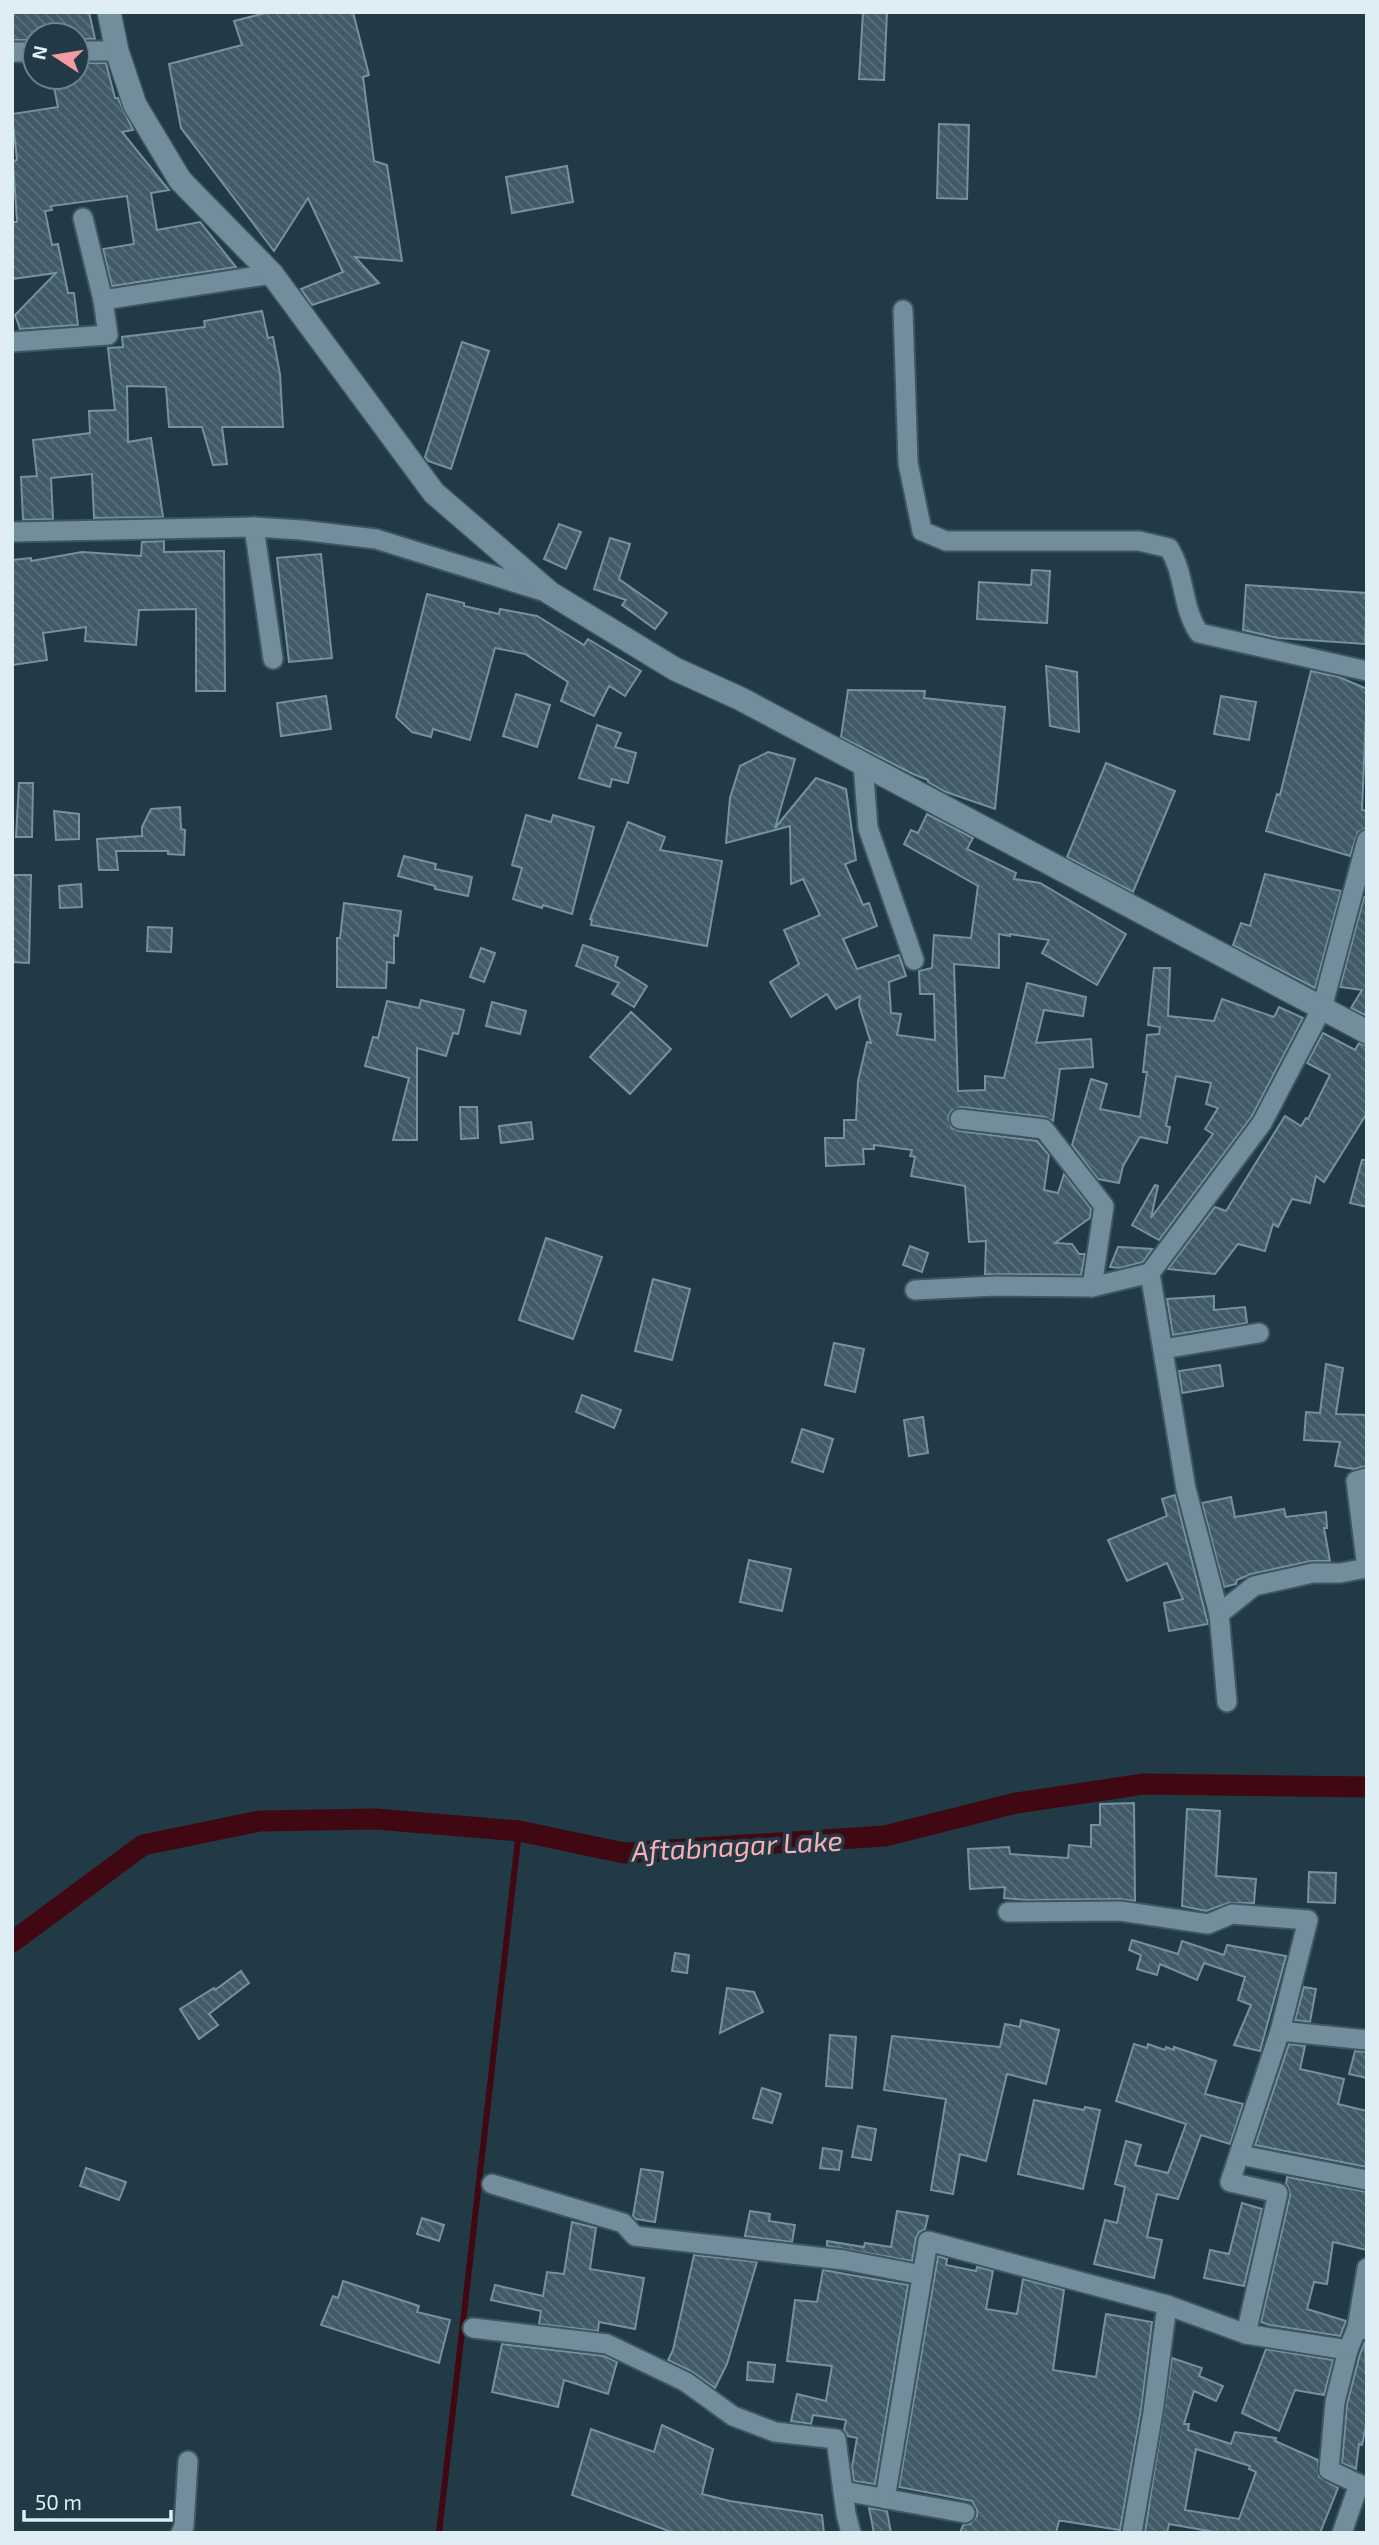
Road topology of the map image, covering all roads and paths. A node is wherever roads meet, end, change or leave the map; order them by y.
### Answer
1 (109, 12) edge
2 (91, 51) edge
3 (117, 51) junction
4 (83, 218) dead end
5 (272, 274) junction
6 (103, 300) junction
7 (902, 310) dead end
8 (12, 342) edge
9 (254, 527) junction
10 (12, 531) edge
11 (550, 593) junction
12 (273, 659) dead end
13 (1367, 671) edge
14 (863, 764) junction
15 (1367, 840) edge
16 (914, 960) dead end
17 (1322, 1008) junction
18 (1367, 1032) edge
19 (960, 1119) dead end
20 (1150, 1273) junction
21 (1092, 1287) junction
22 (915, 1290) dead end
23 (1259, 1333) dead end
24 (1163, 1349) junction
25 (1367, 1478) edge
26 (1219, 1614) junction
27 (1227, 1702) dead end
28 (1008, 1912) dead end
29 (1280, 2031) junction
30 (1367, 2040) edge
31 (1240, 2155) junction
32 (1367, 2180) edge
33 (492, 2184) dead end
34 (1367, 2268) edge
35 (922, 2275) junction
36 (1167, 2305) junction
37 (473, 2328) dead end
38 (1362, 2329) edge
39 (1246, 2334) junction
40 (1348, 2350) junction
41 (188, 2461) dead end
42 (1363, 2486) edge
43 (843, 2491) junction
44 (885, 2499) junction
45 (965, 2514) dead end
46 (181, 2533) edge
47 (851, 2533) edge
48 (1132, 2533) edge
49 (1342, 2533) edge

1 - 3 street
2 - 3 street
3 - 5 street
4 - 6 street
5 - 6 street
5 - 11 street
6 - 8 street
7 - 13 street
9 - 10 street
9 - 11 street
9 - 12 street
11 - 14 street
14 - 16 street
14 - 17 street
15 - 17 street
17 - 18 street
17 - 20 street
19 - 21 street
20 - 21 street
20 - 24 street
21 - 22 street
23 - 24 street
24 - 26 street
25 - 26 street
26 - 27 street
28 - 29 street
29 - 30 street
29 - 31 street
31 - 32 street
31 - 39 street
33 - 35 street
34 - 38 street
35 - 36 street
35 - 44 street
36 - 39 street
36 - 48 street
37 - 43 street
38 - 40 street
39 - 40 street
40 - 42 street
41 - 46 street
42 - 49 street
43 - 44 street
43 - 47 street
44 - 45 street

